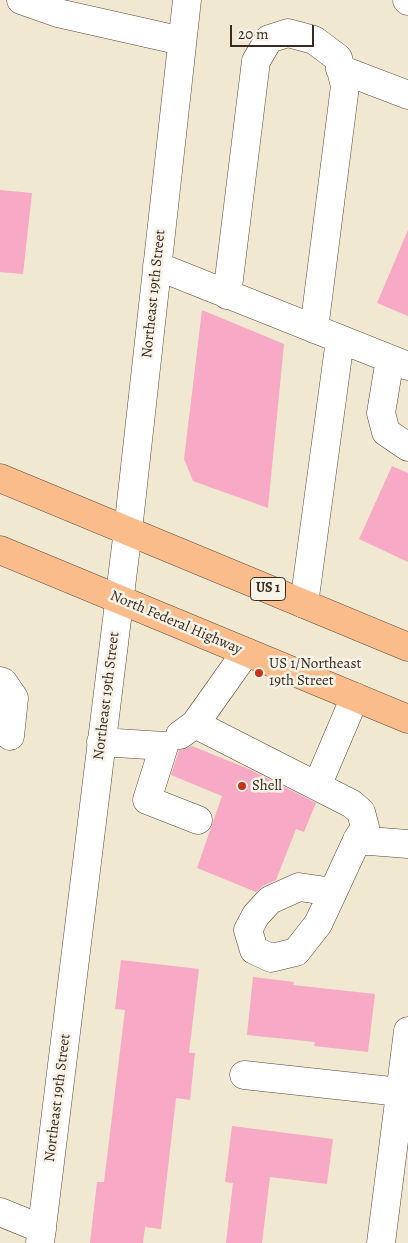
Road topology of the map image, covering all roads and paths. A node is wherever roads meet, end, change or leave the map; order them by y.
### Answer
1 (21, 0) edge
2 (187, 0) edge
3 (182, 41) junction
4 (340, 69) junction
5 (408, 95) edge
6 (157, 266) junction
7 (227, 295) junction
8 (314, 329) junction
9 (340, 340) junction
10 (399, 363) edge
11 (408, 447) edge
12 (0, 478) edge
13 (128, 530) junction
14 (0, 550) edge
15 (119, 599) junction
16 (304, 604) junction
17 (408, 647) edge
18 (246, 652) junction
19 (0, 681) edge
20 (355, 697) junction
21 (408, 719) edge
22 (195, 724) junction
23 (10, 736) dead end
24 (101, 742) junction
25 (164, 746) junction
26 (317, 786) junction
27 (198, 820) dead end
28 (356, 840) junction
29 (408, 844) edge
30 (333, 892) dead end
31 (408, 1031) edge
32 (244, 1075) dead end
33 (404, 1076) edge
34 (399, 1183) edge
35 (0, 1212) edge
36 (41, 1236) edge
37 (381, 1243) edge

1 - 3 street
2 - 3 street, Northeast 19th Street
3 - 6 street, Northeast 19th Street
4 - 5 street
4 - 7 street
4 - 8 street
6 - 7 street
6 - 13 street, Northeast 19th Street
7 - 8 street
8 - 9 street
9 - 10 street
9 - 16 street
10 - 11 street
12 - 13 main road, US 1
13 - 15 street, Northeast 19th Street
13 - 16 main road, US 1
14 - 15 main road, North Federal Highway
15 - 18 main road, North Federal Highway
15 - 24 street, Northeast 19th Street
16 - 17 main road, US 1
18 - 20 main road, North Federal Highway
18 - 22 street
19 - 23 street
20 - 21 main road, North Federal Highway
20 - 26 street
22 - 25 street
22 - 26 street
24 - 25 street
24 - 36 street, Northeast 19th Street
25 - 27 street
26 - 28 street
28 - 29 street
28 - 30 street
31 - 33 street
32 - 33 street
33 - 34 street
34 - 37 street
35 - 36 street

